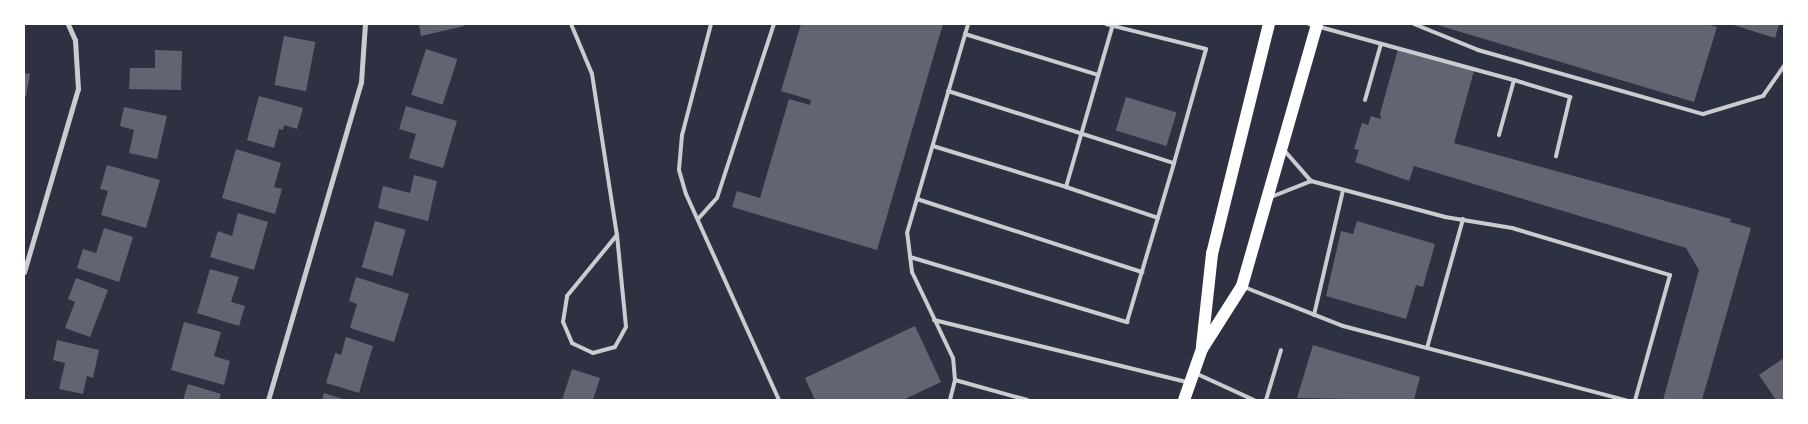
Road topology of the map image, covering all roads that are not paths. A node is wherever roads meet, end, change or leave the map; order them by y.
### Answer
1 (68, 24) edge
2 (366, 24) edge
3 (571, 24) edge
4 (711, 24) edge
5 (774, 24) edge
6 (968, 24) edge
7 (1106, 24) edge
8 (1269, 24) edge
9 (1414, 24) edge
10 (1113, 25) edge
11 (1314, 25) edge
12 (965, 34) junction
13 (1381, 44) junction
14 (1784, 66) edge
15 (1098, 75) junction
16 (1514, 80) junction
17 (948, 91) junction
18 (1365, 100) dead end
19 (1081, 134) junction
20 (1499, 136) dead end
21 (933, 146) junction
22 (1282, 148) junction
23 (1556, 156) dead end
24 (1174, 163) junction
25 (1311, 181) junction
26 (1066, 187) junction
27 (1343, 190) junction
28 (1267, 198) junction
29 (917, 200) junction
30 (1158, 218) junction
31 (698, 219) junction
32 (1463, 220) junction
33 (617, 235) junction
34 (910, 257) junction
35 (24, 272) edge
36 (1142, 272) junction
37 (1242, 286) junction
38 (1314, 315) junction
39 (934, 320) junction
40 (1427, 348) junction
41 (1202, 349) junction
42 (1281, 350) dead end
43 (1191, 377) junction
44 (955, 380) junction
45 (268, 400) edge
46 (779, 400) edge
47 (950, 400) edge
48 (1028, 400) edge
49 (1184, 400) edge
50 (1254, 400) edge
51 (1266, 400) edge
52 (1626, 400) edge
53 (1635, 400) edge

1 - 35 street
2 - 45 street
3 - 33 lane
4 - 31 lane
5 - 31 lane
6 - 12 lane
7 - 10 lane
8 - 41 main road
9 - 14 lane
10 - 15 lane
10 - 24 lane
11 - 13 lane
11 - 22 main road
12 - 15 lane
12 - 17 lane
13 - 16 lane
13 - 18 lane
15 - 19 lane
16 - 20 lane
16 - 23 lane
17 - 19 lane
17 - 21 lane
19 - 24 lane
19 - 26 lane
21 - 26 lane
21 - 29 lane
22 - 25 lane
22 - 28 main road
24 - 30 lane
25 - 27 lane
25 - 28 lane
26 - 30 lane
27 - 32 lane
27 - 38 lane
28 - 37 main road
29 - 34 lane
29 - 36 lane
30 - 36 lane
31 - 46 lane
32 - 40 lane
32 - 53 lane
33 - 33 lane
34 - 36 lane
34 - 39 lane
37 - 38 lane
37 - 41 main road
38 - 40 lane
39 - 43 lane
39 - 44 lane
40 - 52 lane
41 - 43 main road
42 - 51 lane
43 - 49 main road
43 - 50 lane
44 - 47 lane
44 - 48 lane

